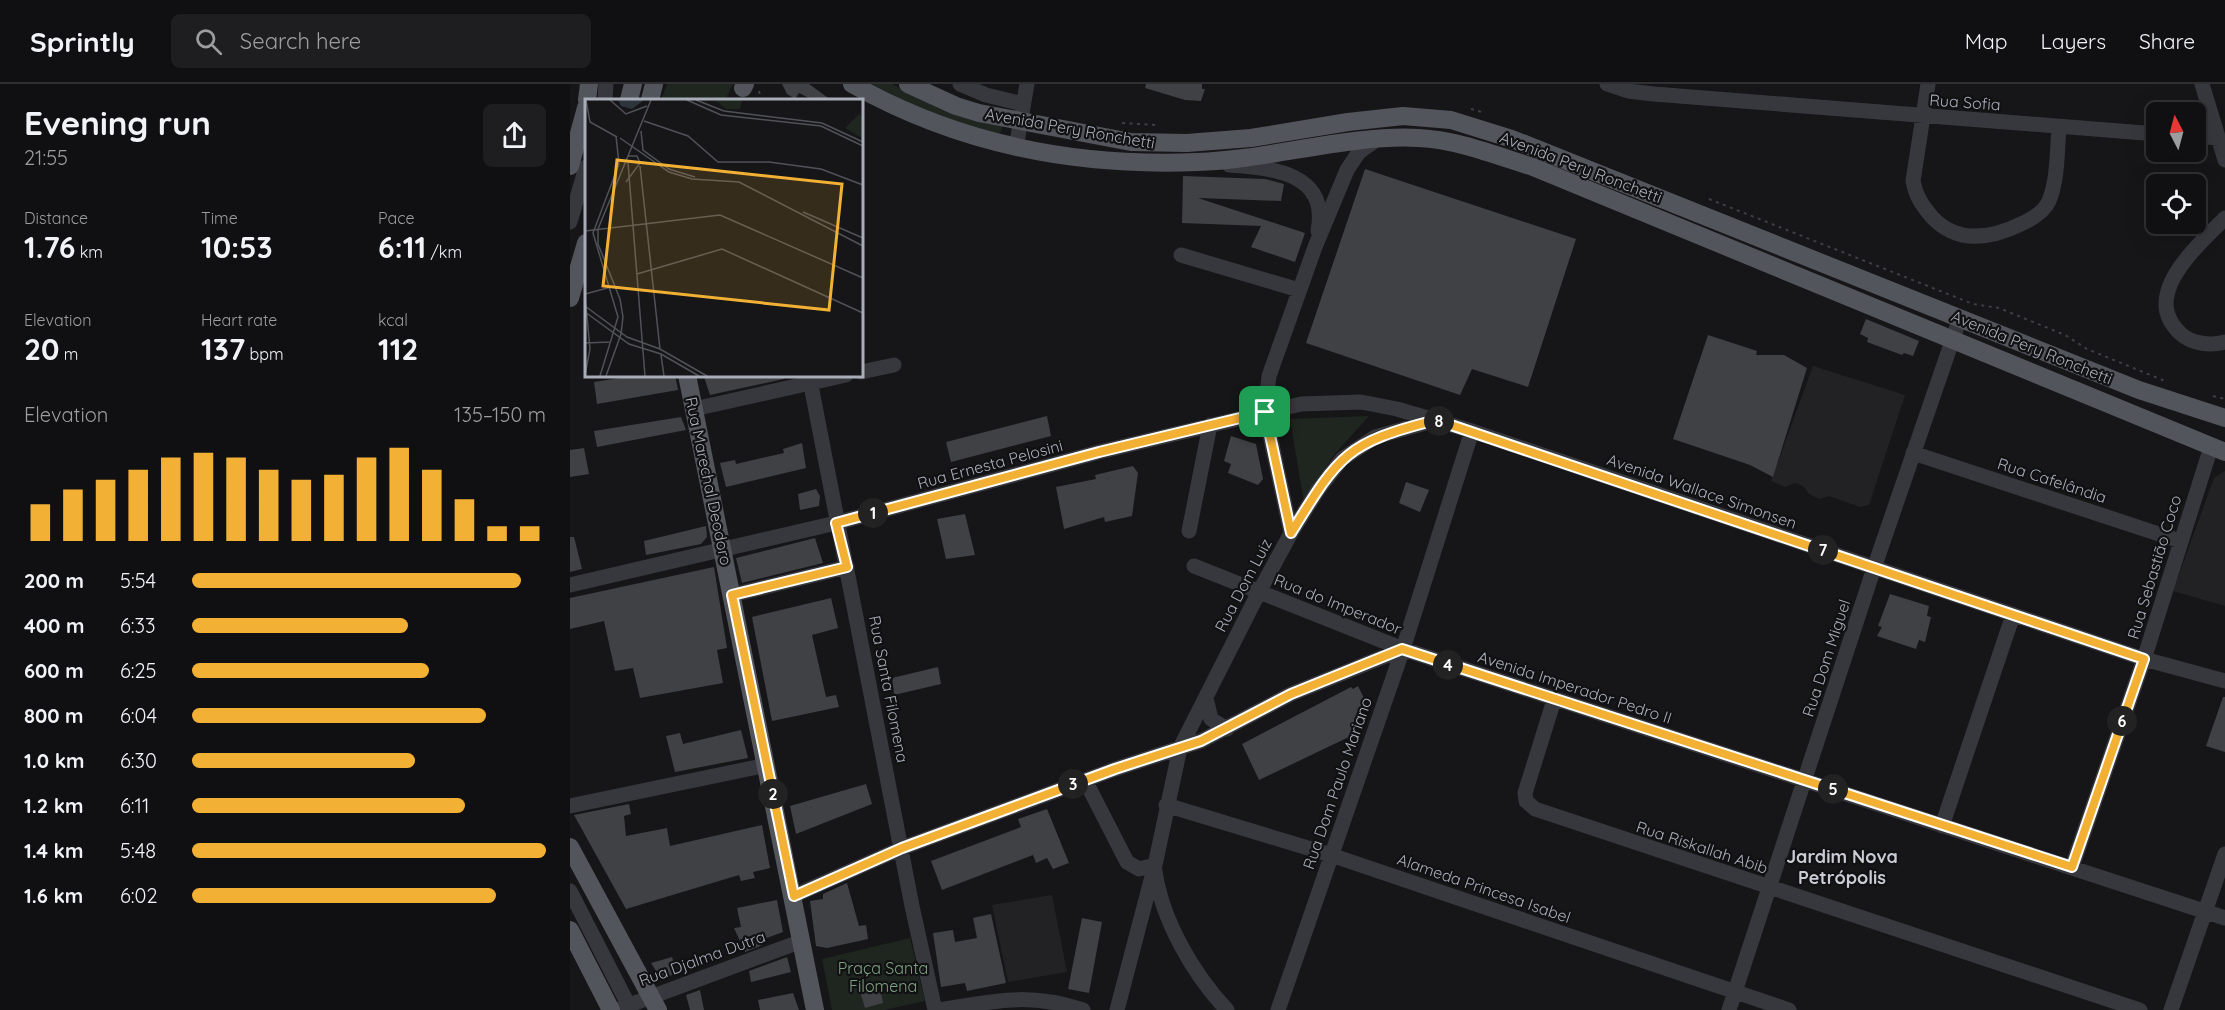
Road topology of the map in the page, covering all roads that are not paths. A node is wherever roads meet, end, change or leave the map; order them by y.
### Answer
1 (589, 84) edge
2 (606, 84) edge
3 (633, 84) edge
4 (654, 84) edge
5 (852, 84) edge
6 (908, 84) edge
7 (960, 84) edge
8 (1027, 84) edge
9 (1607, 84) edge
10 (1928, 84) edge
11 (2202, 84) edge
12 (587, 99) edge
13 (604, 99) edge
14 (628, 99) edge
15 (650, 99) edge
16 (585, 112) edge
17 (1022, 113) junction
18 (1924, 117) junction
19 (2060, 127) junction
20 (2146, 133) edge
21 (2206, 137) edge
22 (2218, 138) junction
23 (1376, 140) junction
24 (1016, 148) junction
25 (2225, 160) edge
26 (1199, 162) junction
27 (570, 166) edge
28 (585, 170) edge
29 (2225, 218) edge
30 (570, 222) edge
31 (585, 246) edge
32 (1315, 247) junction
33 (1181, 255) dead end
34 (1299, 290) junction
35 (570, 298) edge
36 (1960, 318) junction
37 (1953, 338) junction
38 (2225, 342) edge
39 (894, 365) dead end
40 (862, 372) edge
41 (687, 376) edge
42 (837, 376) edge
43 (809, 379) edge
44 (694, 409) junction
45 (1265, 412) junction
46 (2225, 418) edge
47 (1436, 420) junction
48 (1210, 425) junction
49 (1472, 431) junction
50 (2218, 450) edge
51 (1913, 453) junction
52 (836, 523) junction
53 (1189, 531) dead end
54 (1291, 533) junction
55 (2180, 541) junction
56 (723, 548) junction
57 (1194, 566) dead end
58 (847, 567) junction
59 (1874, 568) junction
60 (570, 585) edge
61 (1259, 592) junction
62 (732, 595) junction
63 (2013, 615) junction
64 (1364, 634) junction
65 (1402, 649) junction
66 (2144, 659) junction
67 (1366, 665) junction
68 (2225, 681) edge
69 (1206, 698) junction
70 (1554, 700) junction
71 (1227, 729) junction
72 (1180, 748) junction
73 (767, 765) junction
74 (1085, 780) junction
75 (1805, 780) junction
76 (1166, 806) junction
77 (570, 807) edge
78 (1942, 826) junction
79 (570, 848) edge
80 (902, 848) junction
81 (2225, 854) edge
82 (1331, 855) junction
83 (1155, 865) junction
84 (2072, 867) junction
85 (1769, 888) junction
86 (570, 891) edge
87 (794, 896) junction
88 (2206, 912) junction
89 (2225, 918) edge
90 (570, 930) edge
91 (802, 941) junction
92 (1734, 993) junction
93 (654, 1003) edge
94 (622, 1009) edge
95 (815, 1010) edge
96 (937, 1010) edge
97 (1083, 1010) edge
98 (1117, 1010) edge
99 (1227, 1010) edge
100 (1278, 1010) edge
101 (1729, 1010) edge
102 (1789, 1010) edge
103 (2140, 1010) edge
104 (2171, 1010) edge

1 - 12 main road
2 - 13 street
3 - 14 main road
4 - 15 main road
5 - 24 main road, Avenida Pery Ronchetti
6 - 17 main road, Avenida Pery Ronchetti
7 - 17 street
8 - 17 street
9 - 18 street, Rua Sofia
10 - 18 street
11 - 22 street
16 - 27 main road
17 - 24 street
17 - 36 main road, Avenida Pery Ronchetti
18 - 19 street, Rua Sofia
18 - 19 street
19 - 20 street, Rua Sofia
21 - 22 street
22 - 25 street
23 - 26 main road, Avenida Pery Ronchetti
23 - 32 street
23 - 37 main road, Avenida Pery Ronchetti
24 - 26 main road, Avenida Pery Ronchetti
26 - 32 street
28 - 30 street
29 - 38 street
31 - 35 main road
32 - 34 street
33 - 34 street
34 - 45 street
36 - 37 street, Rua Dom Miguel
36 - 46 main road, Avenida Pery Ronchetti
37 - 50 main road, Avenida Pery Ronchetti
37 - 51 street, Rua Dom Miguel
39 - 40 street
41 - 44 main road, Rua Marechal Deodoro
42 - 43 street
43 - 44 street
43 - 52 street, Rua Santa Filomena
44 - 56 main road, Rua Marechal Deodoro
45 - 47 street, Avenida Wallace Simonsen
45 - 48 street, Rua Ernesta Pelosini
45 - 54 street
47 - 49 street, Avenida Wallace Simonsen
47 - 54 street, Rua Dom Luiz
48 - 52 street, Rua Ernesta Pelosini
48 - 53 street
49 - 59 street, Avenida Wallace Simonsen
49 - 65 street, Rua Dom Paulo Mariano
50 - 55 street, Rua Sebastião Coco
51 - 55 street, Rua Cafelândia
51 - 59 street, Rua Dom Miguel
52 - 56 street, Rua Ernesta Pelosini
52 - 58 street, Rua Santa Filomena
54 - 61 street, Rua Dom Luiz
55 - 66 street, Rua Sebastião Coco
56 - 60 street, Rua Ernesta Pelosini
56 - 62 main road, Rua Marechal Deodoro
57 - 61 street, Rua do Imperador
58 - 62 street
58 - 80 street, Rua Santa Filomena
59 - 63 street, Avenida Wallace Simonsen
59 - 75 street, Rua Dom Miguel
61 - 64 street, Rua do Imperador
61 - 69 street, Rua Dom Luiz
62 - 73 main road, Rua Marechal Deodoro
63 - 66 street, Avenida Wallace Simonsen
63 - 78 street
64 - 65 street, Rua do Imperador
64 - 67 street
65 - 67 street
65 - 70 street, Avenida Imperador Pedro II
65 - 82 street, Rua Dom Paulo Mariano
66 - 68 street, Avenida Wallace Simonsen
66 - 84 street, Rua Sebastião Coco
67 - 71 street
69 - 71 street
69 - 72 street, Rua Dom Luiz
70 - 75 street, Avenida Imperador Pedro II
70 - 85 street, Rua Riskallah Abib
71 - 72 street
72 - 74 street
72 - 76 street, Rua Dom Luiz
73 - 77 street
73 - 87 main road, Rua Marechal Deodoro
74 - 80 street
74 - 83 street
75 - 78 street, Avenida Imperador Pedro II
75 - 85 street, Rua Dom Miguel
76 - 82 street, Alameda Princesa Isabel
76 - 83 street, Rua Dom Luiz
78 - 84 street, Avenida Imperador Pedro II
79 - 93 main road
80 - 87 street
80 - 96 street, Rua Santa Filomena
81 - 88 street
82 - 92 street, Alameda Princesa Isabel
82 - 100 street, Rua Dom Paulo Mariano
83 - 98 street, Rua Dom Luiz
83 - 99 street
84 - 88 street, Avenida Imperador Pedro II
85 - 92 street, Rua Dom Miguel
85 - 103 street, Rua Riskallah Abib
86 - 94 street
87 - 91 main road, Rua Marechal Deodoro
88 - 89 street, Avenida Imperador Pedro II
88 - 104 street
90 - 94 main road
91 - 93 street, Rua Djalma Dutra
91 - 95 main road, Rua Marechal Deodoro
92 - 101 street, Rua Dom Miguel
92 - 102 street, Alameda Princesa Isabel
93 - 94 street, Rua Djalma Dutra
96 - 97 street

